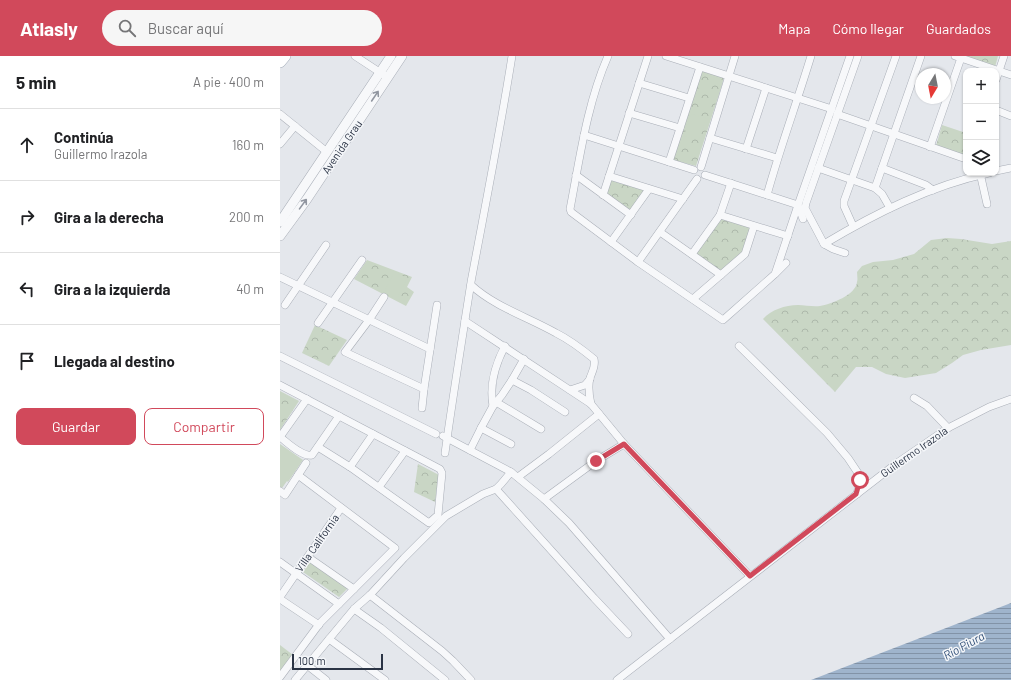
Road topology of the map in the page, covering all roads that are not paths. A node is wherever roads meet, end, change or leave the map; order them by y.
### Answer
1 (285, 56) edge
2 (355, 56) edge
3 (391, 56) edge
4 (402, 56) edge
5 (512, 56) edge
6 (608, 56) edge
7 (648, 56) edge
8 (666, 56) edge
9 (735, 56) edge
10 (811, 56) edge
11 (850, 56) edge
12 (858, 56) edge
13 (896, 56) edge
14 (921, 56) edge
15 (1004, 56) edge
16 (958, 57) edge
17 (280, 62) edge
18 (700, 67) junction
19 (990, 68) edge
20 (999, 71) joint
21 (384, 75) junction
22 (729, 76) junction
23 (1011, 76) edge
24 (639, 83) junction
25 (766, 88) junction
26 (689, 98) junction
27 (798, 98) junction
28 (999, 111) edge
29 (834, 112) junction
30 (280, 114) edge
31 (629, 114) junction
32 (1011, 116) edge
33 (295, 126) junction
34 (870, 126) junction
35 (680, 128) junction
36 (894, 134) junction
37 (584, 135) junction
38 (710, 138) junction
39 (280, 144) edge
40 (619, 146) junction
41 (930, 147) junction
42 (746, 149) junction
43 (327, 152) junction
44 (777, 158) junction
45 (963, 158) edge
46 (669, 162) junction
47 (701, 168) junction
48 (818, 168) junction
49 (882, 168) junction
50 (1011, 168) edge
51 (694, 170) junction
52 (999, 171) edge
53 (705, 175) junction
54 (576, 176) junction
55 (610, 176) junction
56 (974, 176) edge
57 (980, 176) edge
58 (697, 179) junction
59 (851, 180) junction
60 (730, 183) junction
61 (875, 188) junction
62 (649, 189) junction
63 (933, 190) junction
64 (603, 195) junction
65 (766, 195) junction
66 (683, 199) junction
67 (987, 204) dead end
68 (798, 205) junction
69 (890, 208) junction
70 (631, 215) junction
71 (720, 215) junction
72 (803, 219) dead end
73 (280, 222) edge
74 (754, 226) junction
75 (853, 226) junction
76 (660, 232) junction
77 (281, 233) edge
78 (788, 236) junction
79 (611, 242) junction
80 (824, 244) junction
81 (326, 245) dead end
82 (845, 253) dead end
83 (692, 254) junction
84 (362, 260) dead end
85 (638, 262) junction
86 (786, 263) dead end
87 (775, 274) junction
88 (721, 275) junction
89 (280, 276) edge
90 (471, 284) junction
91 (299, 285) junction
92 (384, 297) dead end
93 (693, 300) junction
94 (333, 302) junction
95 (285, 305) dead end
96 (437, 305) dead end
97 (369, 320) junction
98 (466, 321) junction
99 (318, 323) dead end
100 (505, 346) junction
101 (739, 346) dead end
102 (430, 349) junction
103 (280, 356) edge
104 (524, 359) junction
105 (590, 378) junction
106 (512, 380) junction
107 (280, 385) edge
108 (424, 389) junction
109 (570, 390) junction
110 (914, 398) dead end
111 (306, 399) junction
112 (1011, 399) edge
113 (494, 404) junction
114 (591, 404) junction
115 (422, 408) dead end
116 (565, 412) dead end
117 (599, 414) junction
118 (339, 416) junction
119 (481, 428) junction
120 (948, 428) junction
121 (541, 429) dead end
122 (373, 434) junction
123 (280, 437) edge
124 (447, 438) junction
125 (511, 444) dead end
126 (624, 444) junction
127 (318, 447) junction
128 (470, 450) junction
129 (405, 451) junction
130 (444, 453) dead end
131 (306, 463) dead end
132 (350, 467) junction
133 (511, 472) junction
134 (298, 476) junction
135 (518, 477) junction
136 (379, 487) junction
137 (496, 488) junction
138 (282, 493) edge
139 (856, 494) junction
140 (544, 499) junction
141 (280, 502) edge
142 (341, 508) junction
143 (308, 556) junction
144 (280, 562) edge
145 (296, 574) junction
146 (750, 576) junction
147 (354, 589) junction
148 (370, 594) junction
149 (280, 598) edge
150 (339, 604) junction
151 (354, 609) junction
152 (319, 625) junction
153 (628, 634) dead end
154 (329, 639) junction
155 (670, 639) junction
156 (308, 665) junction
157 (280, 677) edge
158 (294, 680) edge
159 (326, 680) edge
160 (385, 680) edge
161 (445, 680) edge
162 (471, 680) edge
163 (617, 680) edge

1 - 17 main road
2 - 21 street
3 - 21 street, Avenida Grau
4 - 21 street, Avenida Grau
5 - 90 street
6 - 37 street
7 - 24 street
8 - 18 street
9 - 22 street
10 - 27 street
11 - 29 street
12 - 29 street
13 - 34 street
14 - 36 street
15 - 20 street
16 - 19 street
16 - 41 street
18 - 22 street
18 - 26 street
20 - 23 street
21 - 43 street, Avenida Grau
77 -> 21 street, Avenida Grau
22 - 25 street
22 - 38 street
24 - 26 street
24 - 31 street
25 - 27 street
25 - 42 street
26 - 35 street
27 - 29 street
27 - 44 street
28 - 32 street
29 - 34 street
29 - 48 street
29 - 68 street
30 - 33 street
31 - 35 street
31 - 40 street
33 - 39 street
33 - 43 street
34 - 36 street
34 - 59 street
35 - 46 street
36 - 41 street
36 - 49 street
37 - 40 street
37 - 54 street
38 - 42 street
38 - 47 street
40 - 46 street
40 - 55 street
41 - 45 street
42 - 44 street
43 - 73 street, Avenida Grau
44 - 65 street
46 - 51 street
47 - 51 street
47 - 53 street
48 - 59 street
48 - 80 street
49 - 61 street
49 - 63 street
50 - 52 street
51 - 58 street
53 - 58 street
53 - 60 street
54 - 64 street
54 - 79 street
55 - 62 street
55 - 64 street
56 - 63 street
57 - 67 street
58 - 66 street
59 - 61 street
59 - 75 street
60 - 65 street
60 - 71 street
61 - 69 street
62 - 66 street
62 - 70 street
63 - 69 street
64 - 70 street
65 - 68 street
66 - 76 street
68 - 72 street
68 - 78 street
69 - 75 street
70 - 79 street
71 - 74 street
71 - 83 street
74 - 78 street
74 - 88 street
75 - 80 street
76 - 83 street
76 - 85 street
78 - 87 street
79 - 85 street
80 - 82 street
81 - 91 street
83 - 88 street
84 - 94 street
85 - 93 street
86 - 87 street
87 - 93 street
88 - 93 street
89 - 91 street
90 - 98 street
90 - 105 street
91 - 94 street
91 - 95 street
92 - 97 street
94 - 97 street
94 - 99 street
96 - 102 street
97 - 102 street
97 - 108 street
98 - 100 street
98 - 124 street
100 - 104 street
100 - 113 street
101 - 139 street
102 - 108 street
103 - 124 street
104 - 106 street
104 - 109 street
105 - 109 street
105 - 114 street
106 - 113 street
106 - 116 street
107 - 111 street
108 - 115 street
109 - 114 street
110 - 120 street
111 - 118 street
111 - 123 street
112 - 120 street, Guillermo Irazola
113 - 119 street
113 - 121 street
114 - 117 street
117 - 126 street
117 - 135 street
118 - 122 street
118 - 127 street
119 - 125 street
119 - 128 street
120 - 139 street, Guillermo Irazola
122 - 129 street
122 - 132 street
123 - 127 street
124 - 128 street
124 - 130 street
126 - 140 street
126 - 146 street
127 - 132 street
128 - 133 street
129 - 136 street
129 - 136 street
131 - 134 street
132 - 136 street
133 - 135 street
133 - 137 street
134 - 138 street
134 - 142 street
135 - 140 street
137 - 148 street
137 - 153 street
138 - 141 street
139 - 146 street, Guillermo Irazola
140 - 155 street
142 - 143 street, Villa California
142 - 147 street
143 - 145 street, Villa California
143 - 147 street
144 - 145 street
145 - 149 street, Villa California
145 - 150 street
146 - 155 street, Guillermo Irazola
147 - 150 street
148 - 151 street
148 - 162 street
149 - 152 street
150 - 152 street
151 - 154 street
151 - 161 street
152 - 157 street
154 - 156 street
154 - 160 street
155 - 163 street, Guillermo Irazola
156 - 158 street
156 - 159 street

